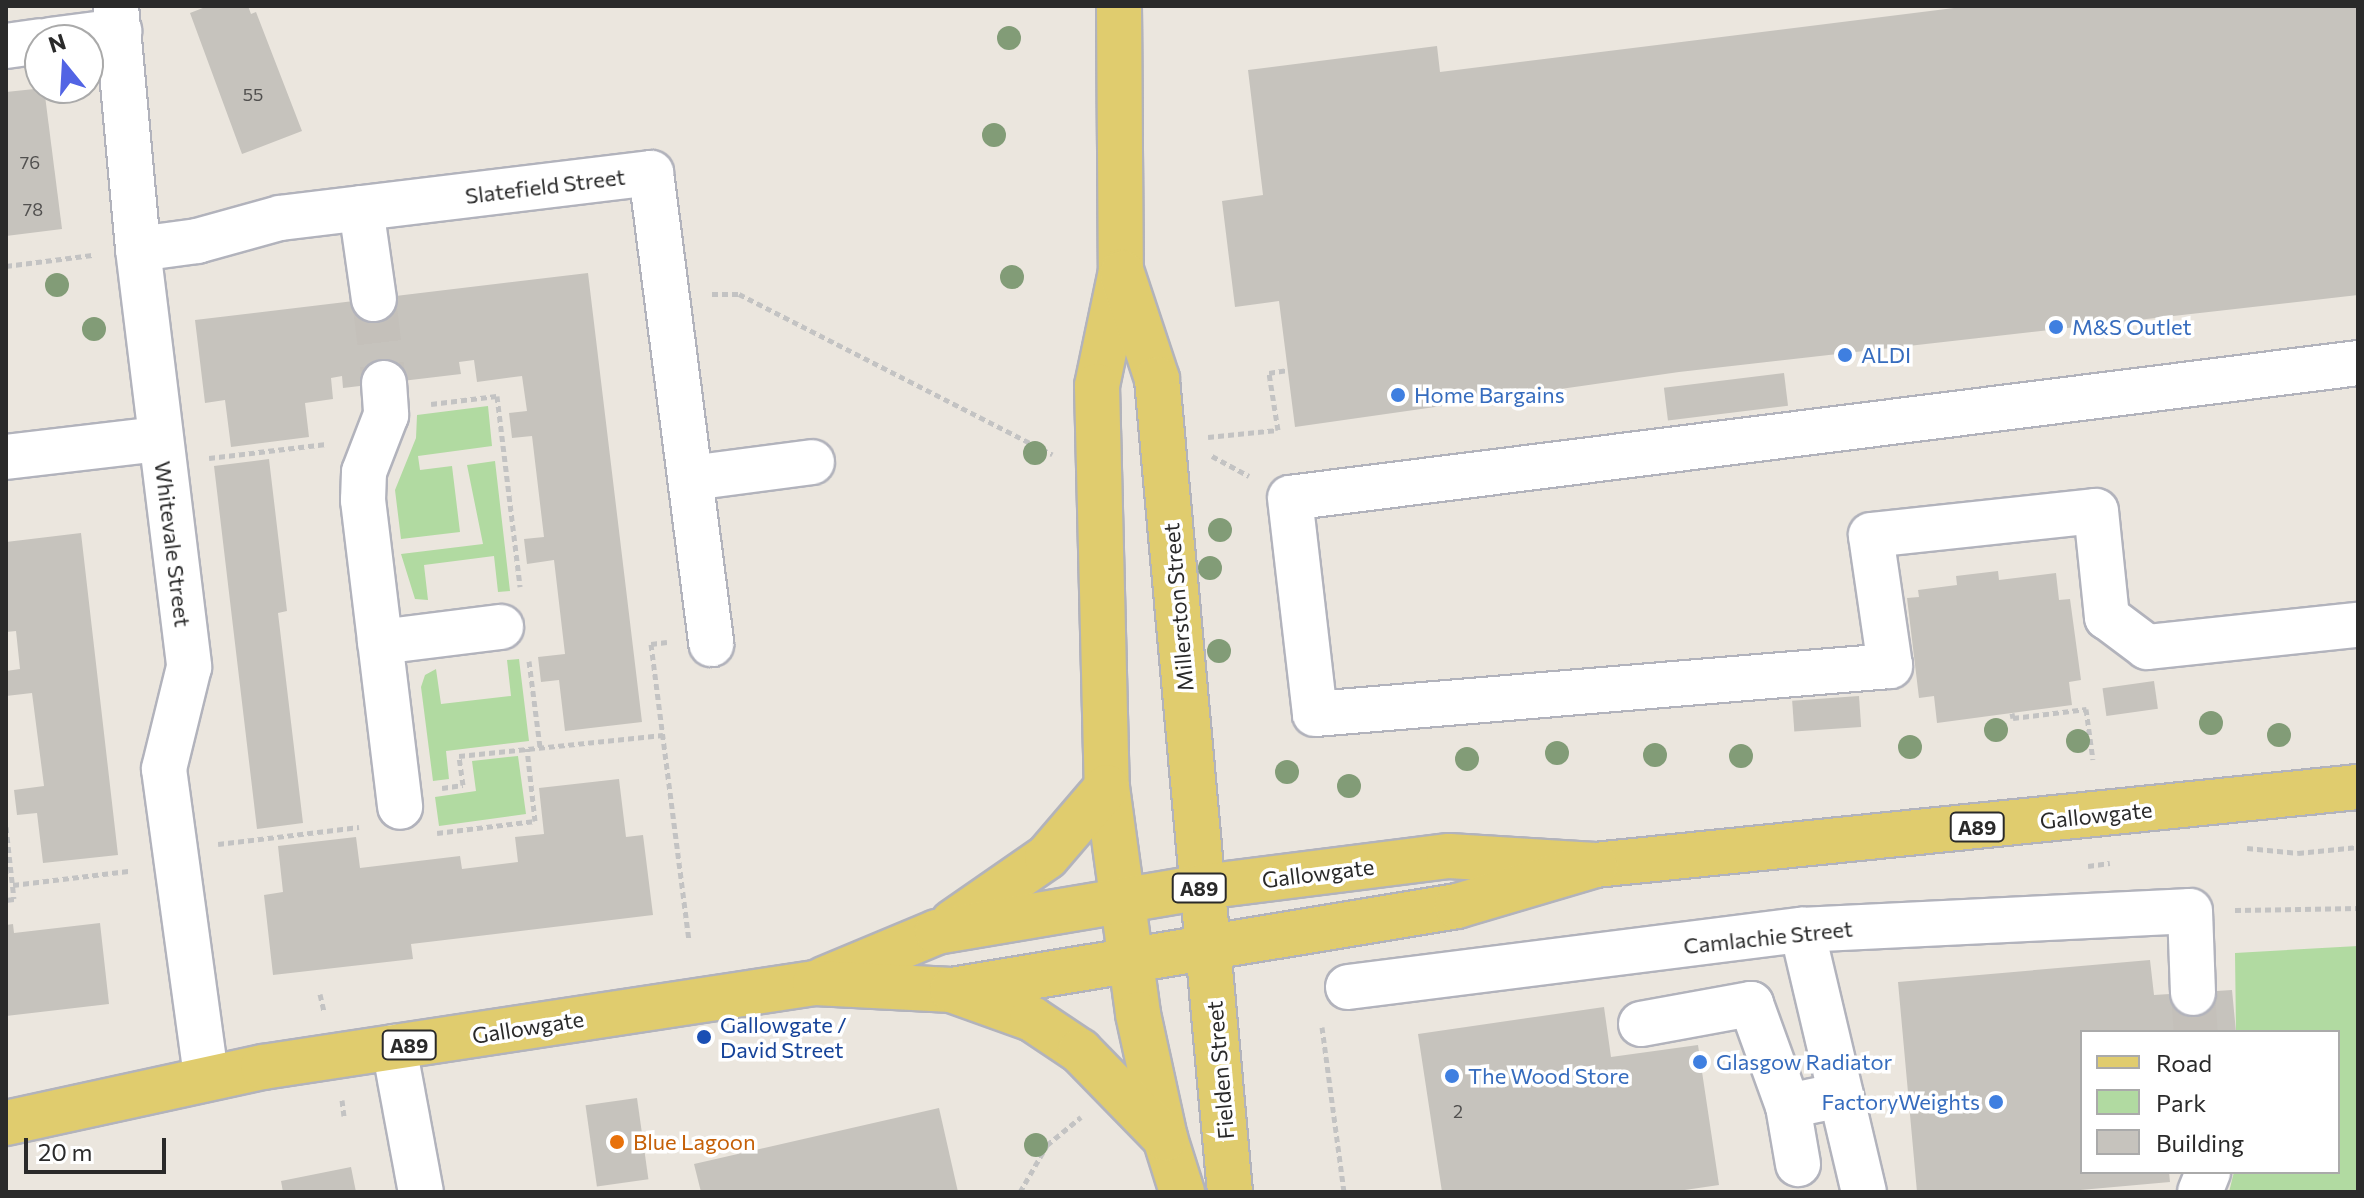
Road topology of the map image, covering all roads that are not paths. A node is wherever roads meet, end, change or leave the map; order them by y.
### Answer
1 (1119, 6) edge
2 (117, 19) edge
3 (361, 208) junction
4 (138, 249) junction
5 (1121, 271) junction
6 (374, 299) tunnel mouth
7 (2358, 363) edge
8 (384, 383) tunnel mouth
9 (159, 439) junction
10 (6, 457) edge
11 (812, 462) dead end
12 (691, 478) junction
13 (516, 625) road end
14 (2358, 625) edge
15 (380, 642) junction
16 (711, 644) road end
17 (1107, 787) junction
18 (2358, 787) edge
19 (402, 822) road end
20 (1595, 865) junction
21 (1203, 887) junction
22 (1122, 899) junction
23 (1802, 930) junction
24 (937, 932) junction
25 (1209, 948) junction
26 (1131, 961) junction
27 (815, 983) junction
28 (1348, 987) road end
29 (952, 990) junction
30 (2193, 993) tunnel mouth
31 (1641, 1024) dead end
32 (394, 1047) junction
33 (206, 1077) junction
34 (1841, 1095) junction
35 (1788, 1106) junction
36 (6, 1123) edge
37 (1165, 1138) junction
38 (1798, 1164) dead end
39 (421, 1192) edge
40 (1182, 1192) edge
41 (1230, 1192) edge
42 (1864, 1192) edge

1 - 5 main road, Millerston Street
2 - 4 street, Whitevale Street
3 - 4 street, Slatefield Street
3 - 6 street
3 - 12 street, Slatefield Street
4 - 9 street, Whitevale Street
5 - 17 main road, Millerston Street
5 - 21 main road, Millerston Street
7 - 14 street
8 - 15 street
9 - 10 street
9 - 33 street, Whitevale Street
11 - 12 street
12 - 16 street, Slatefield Street
13 - 15 street
15 - 19 street
17 - 22 main road, Millerston Street
17 - 24 main road
18 - 20 main road, Gallowgate / A89
20 - 21 main road, Gallowgate / A89
20 - 25 main road, Gallowgate / A89
21 - 22 main road, Gallowgate / A89
21 - 25 main road, Millerston Street
22 - 24 main road, Gallowgate / A89
22 - 26 main road
23 - 28 street, Camlachie Street
23 - 30 street, Camlachie Street
23 - 34 street
24 - 27 main road, Gallowgate / A89
25 - 26 main road, Gallowgate / A89
25 - 41 main road, Fielden Street
26 - 29 main road, Gallowgate / A89
26 - 37 main road
27 - 29 main road, Gallowgate / A89
27 - 32 main road, Gallowgate / A89
29 - 37 main road
31 - 35 street
32 - 33 main road, Gallowgate / A89
32 - 39 street
33 - 36 main road, Gallowgate / A89
34 - 35 street
34 - 42 street
35 - 38 street
37 - 40 main road

